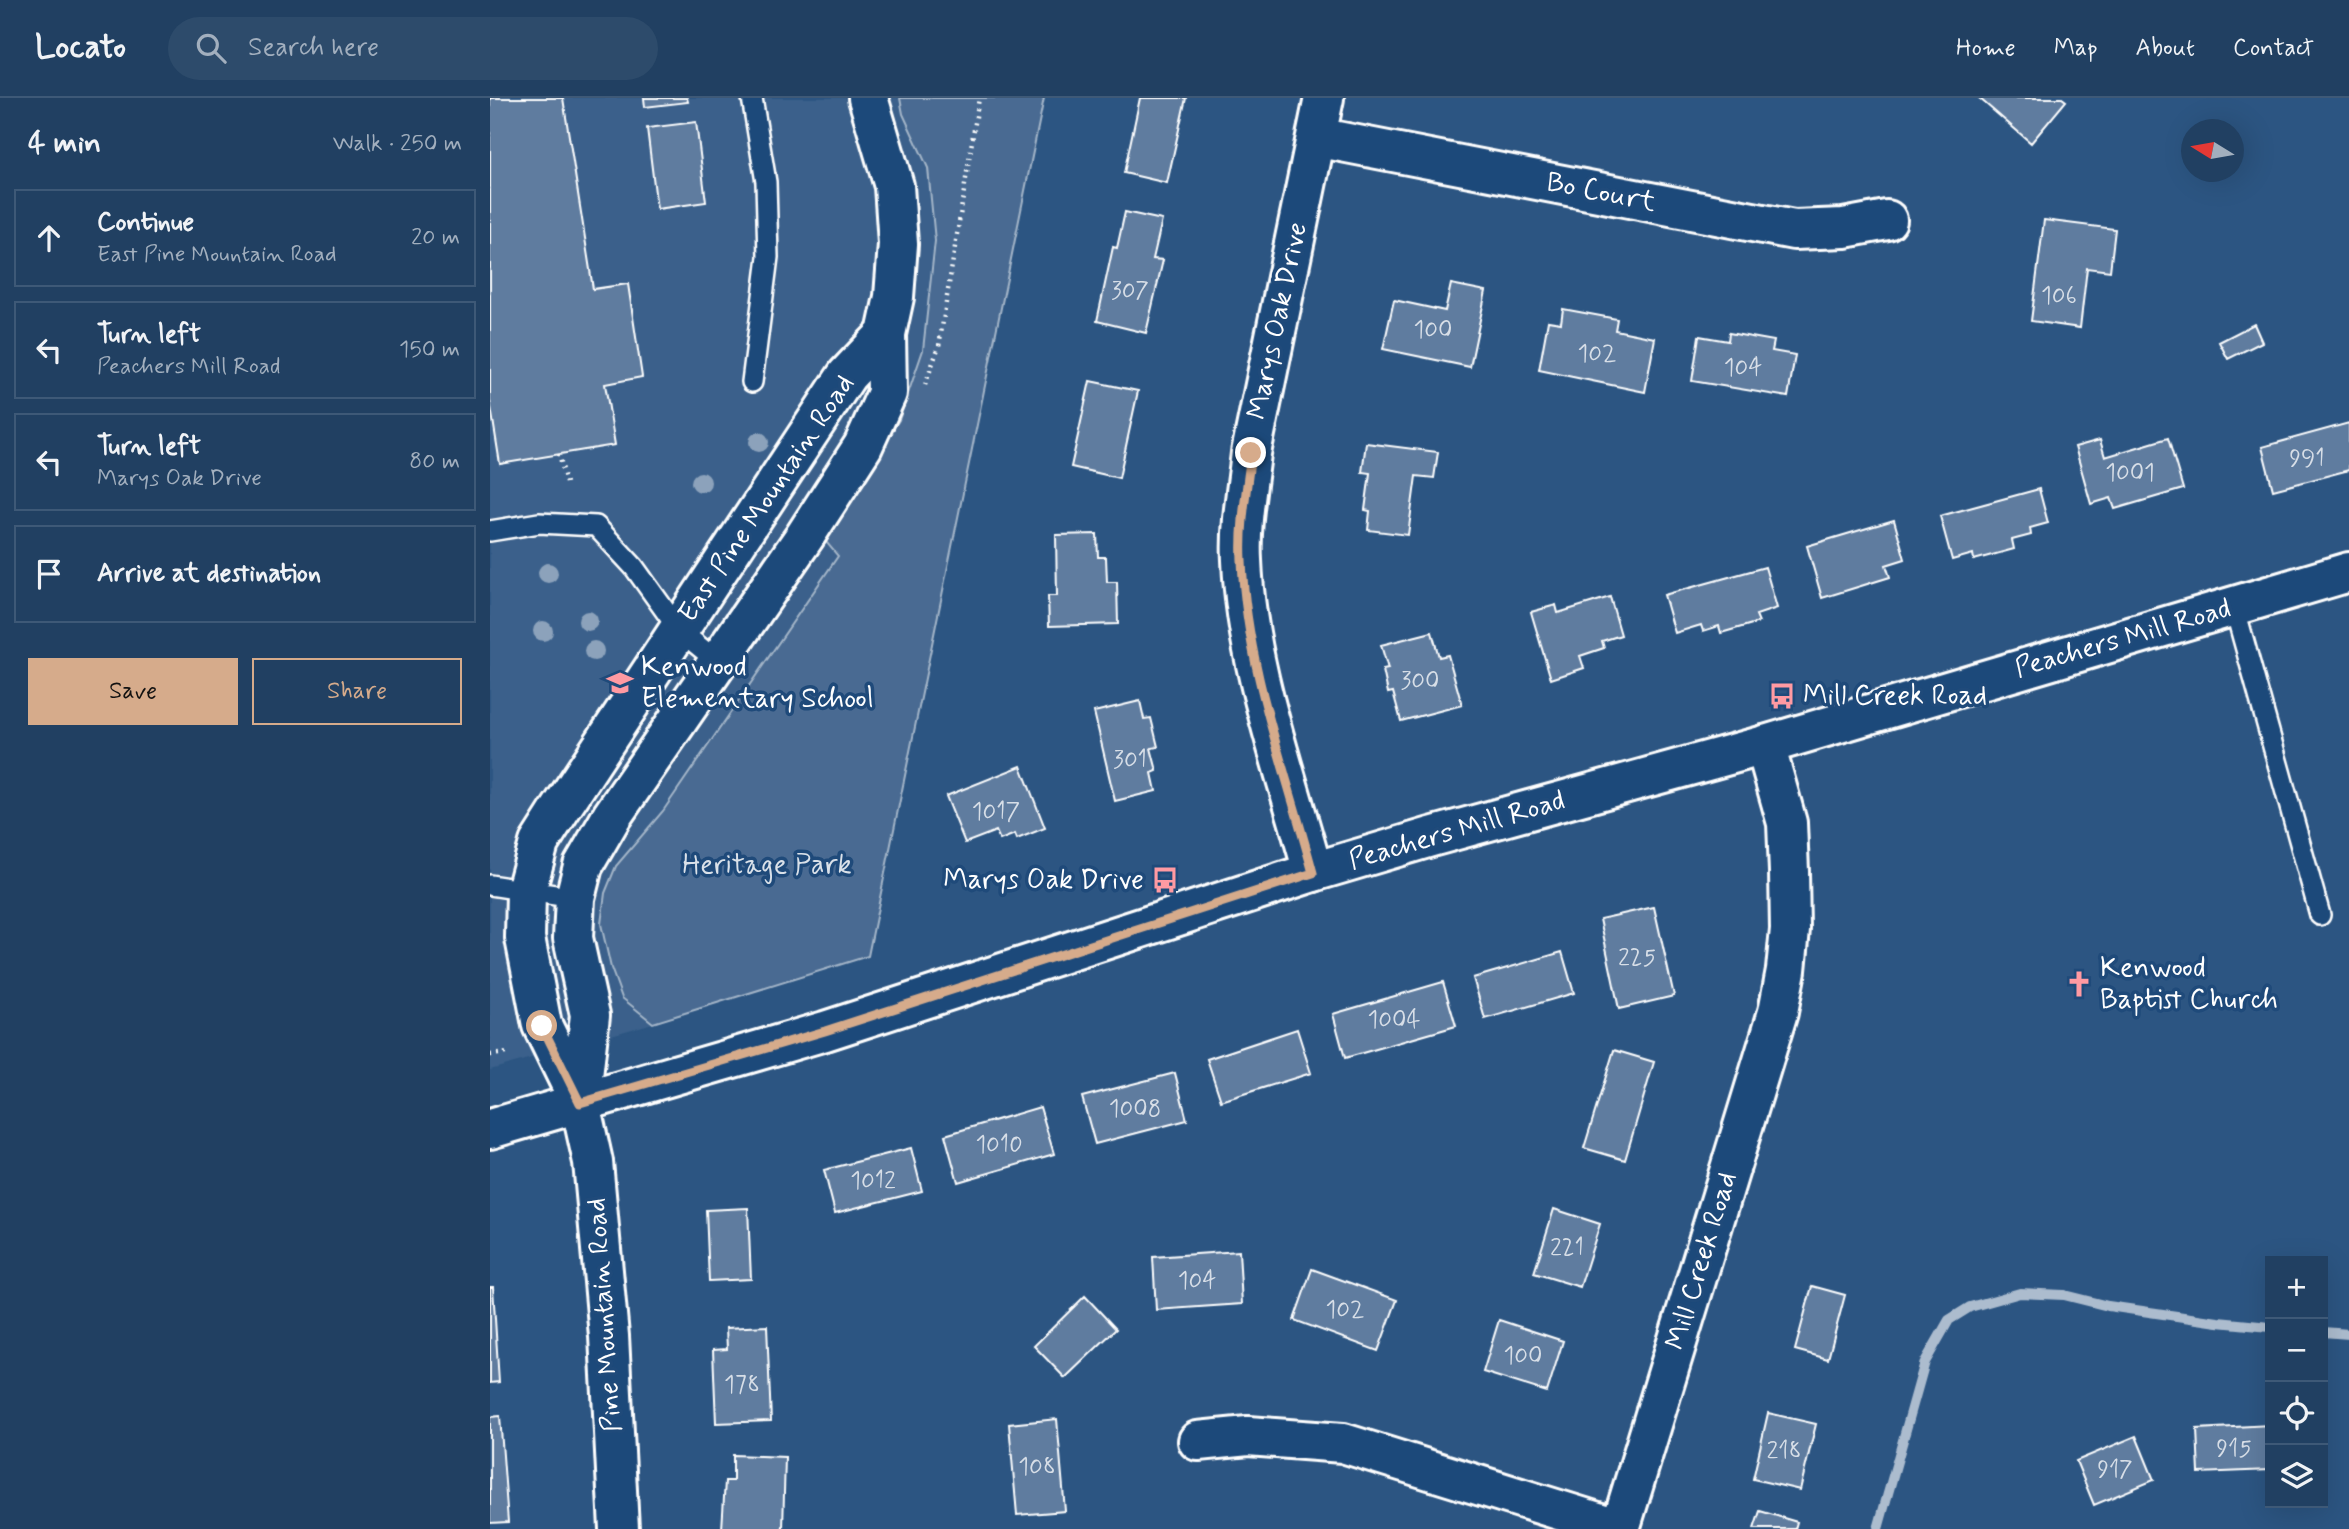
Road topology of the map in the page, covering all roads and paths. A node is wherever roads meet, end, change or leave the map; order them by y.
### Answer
1 (752, 98) edge
2 (868, 98) edge
3 (1324, 98) edge
4 (1316, 137) junction
5 (1888, 220) dead end
6 (886, 334) junction
7 (752, 382) dead end
8 (559, 454) dead end
9 (566, 483) dead end
10 (490, 531) edge
11 (2349, 572) edge
12 (2234, 606) junction
13 (679, 631) junction
14 (718, 662) junction
15 (1765, 745) junction
16 (1313, 873) junction
17 (508, 888) edge
18 (575, 898) junction
19 (2320, 915) dead end
20 (508, 1052) dead end
21 (490, 1055) edge
22 (580, 1103) junction
23 (490, 1129) edge
24 (1198, 1441) dead end
25 (619, 1529) edge
26 (1620, 1529) edge

1 - 7 lane
2 - 6 street, East Pine Mountain Road
3 - 4 street, Marys Oak Drive
4 - 5 street, Bo Court
4 - 16 street, Marys Oak Drive
6 - 13 street, East Pine Mountain Road
6 - 14 street, East Pine Mountain Road
8 - 9 path
10 - 13 lane
11 - 12 street, Peachers Mill Road
12 - 15 street, Peachers Mill Road
12 - 19 lane
13 - 14 lane
13 - 17 street, East Pine Mountain Road
14 - 18 street, East Pine Mountain Road
15 - 16 street, Peachers Mill Road
15 - 26 street, Mill Creek Road
16 - 22 street, Peachers Mill Road
17 - 18 lane
17 - 22 street, East Pine Mountain Road
18 - 22 street, East Pine Mountain Road
20 - 21 path
22 - 23 street, Peachers Mill Road
22 - 25 street, Pine Mountain Road
24 - 26 street

